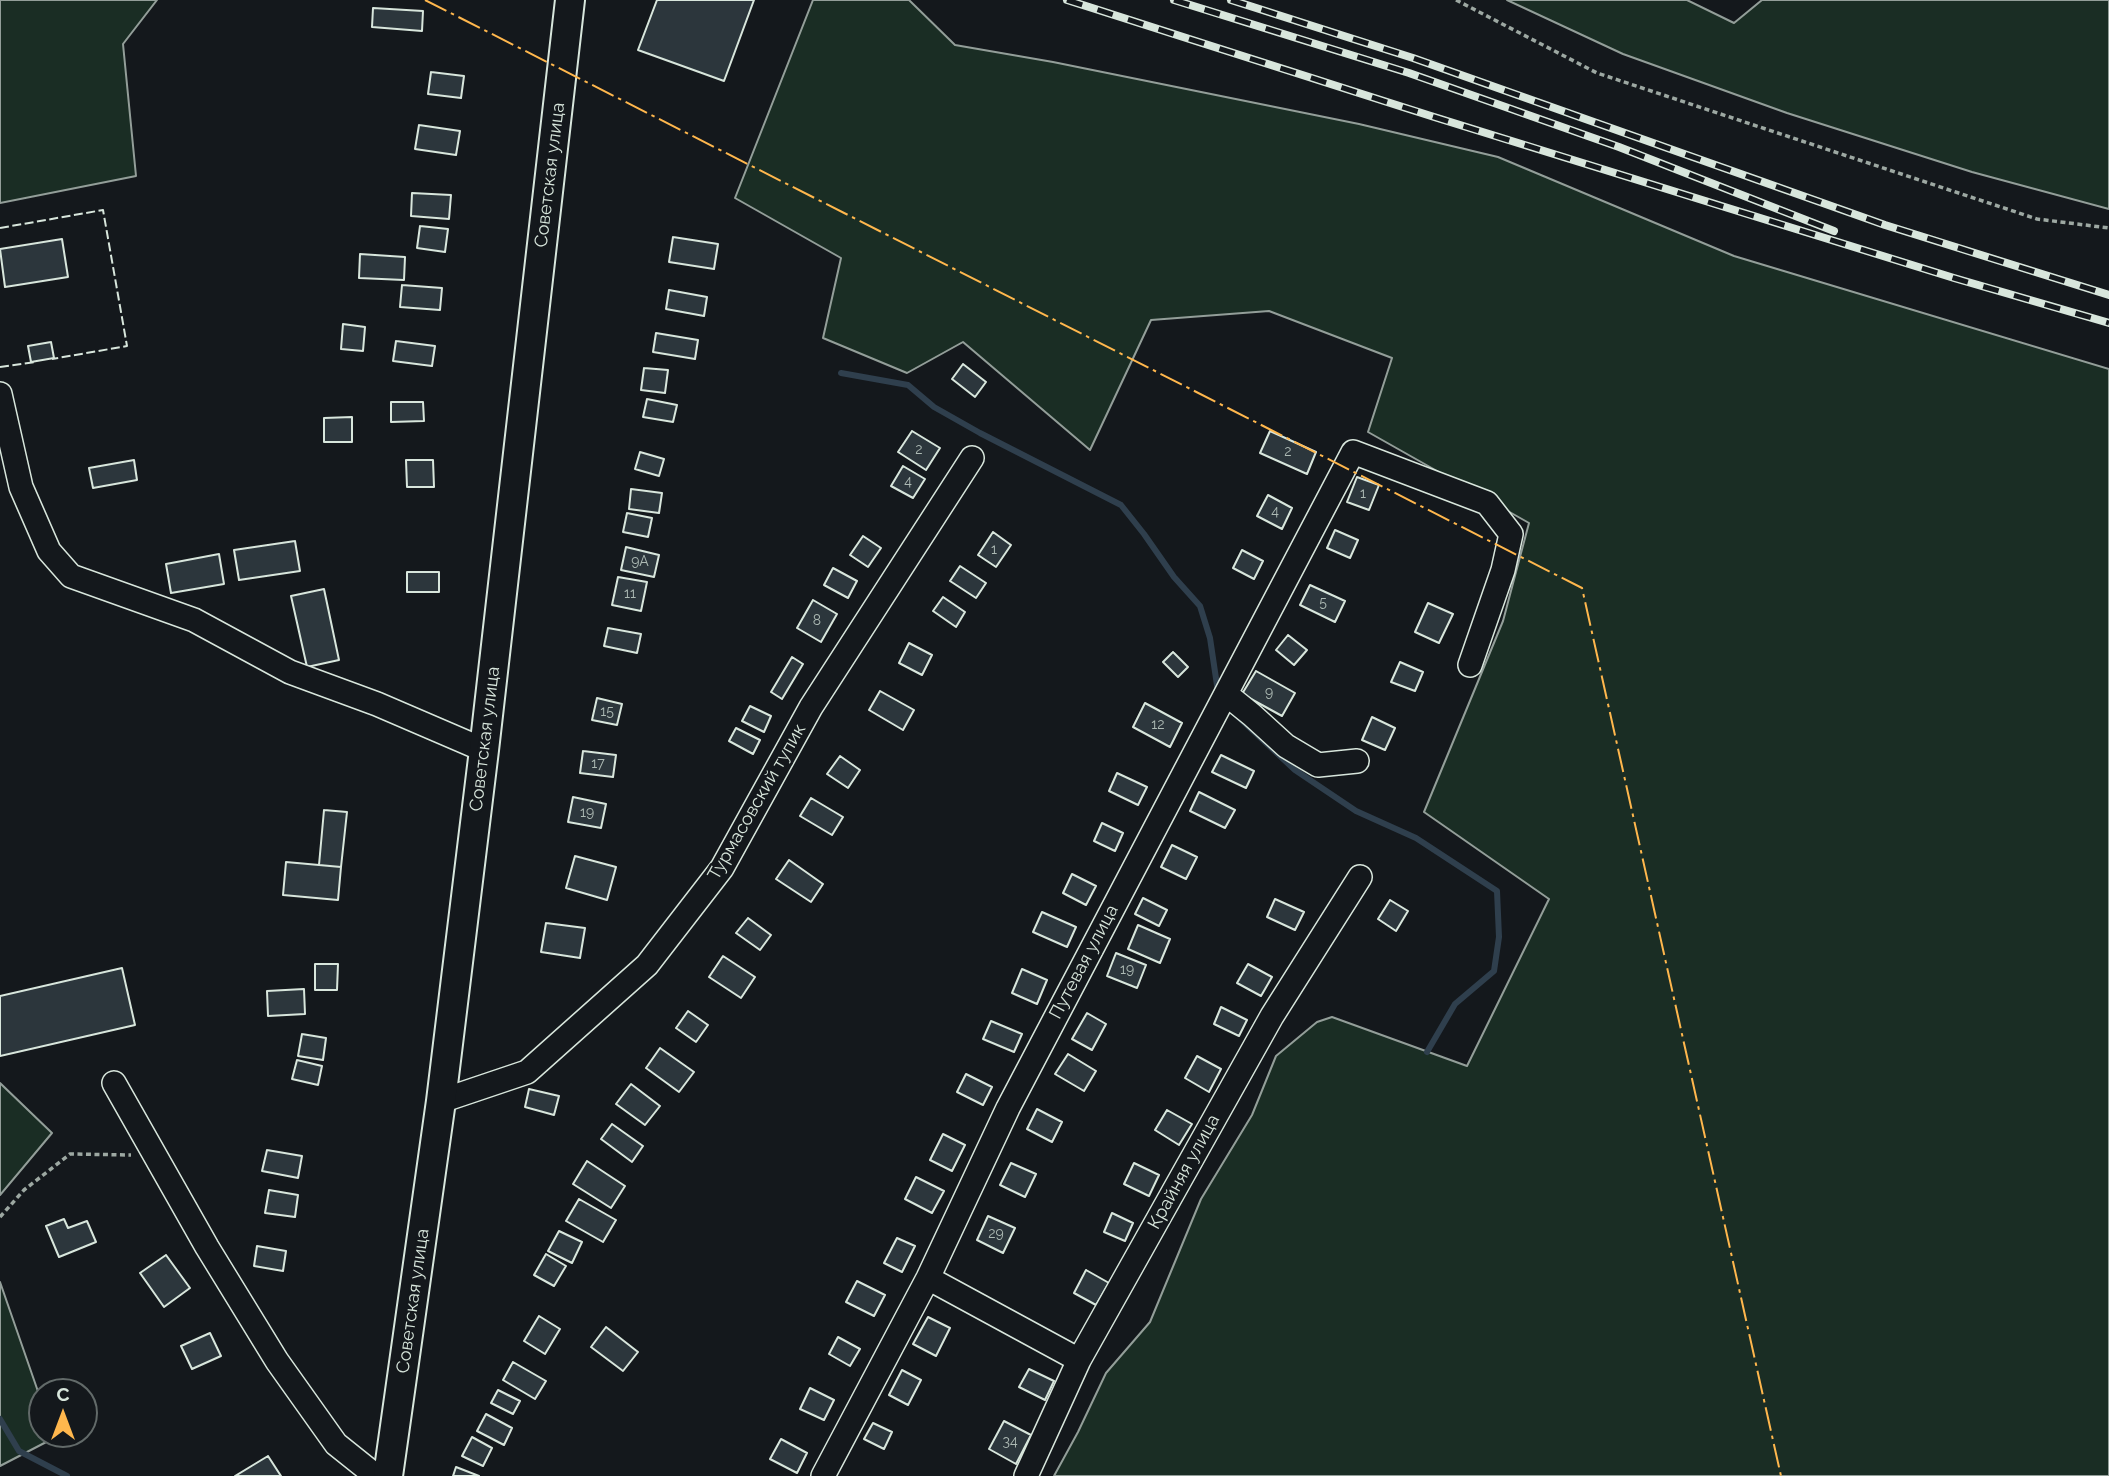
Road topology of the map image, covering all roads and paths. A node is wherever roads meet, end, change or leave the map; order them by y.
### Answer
1 (570, 0) edge
2 (1456, 0) edge
3 (2109, 228) edge
4 (0, 394) edge
5 (972, 458) dead end
6 (1470, 664) dead end
7 (1222, 701) junction
8 (484, 750) junction
9 (1357, 761) dead end
10 (1360, 877) dead end
11 (114, 1083) dead end
12 (441, 1101) junction
13 (154, 1154) junction
14 (0, 1217) edge
15 (928, 1278) junction
16 (1079, 1360) junction
17 (376, 1476) edge
18 (388, 1476) edge
19 (823, 1476) edge
20 (1026, 1476) edge

1 - 8 main road, Советская улица
2 - 3 path
4 - 8 street
5 - 12 street, Турмасовский тупик
6 - 7 street, Путевая улица
7 - 9 street
7 - 15 street, Путевая улица
8 - 12 main road, Советская улица
10 - 16 street, Крайняя улица
11 - 13 street
12 - 18 main road, Советская улица
13 - 14 path
13 - 17 street
15 - 16 street
15 - 19 street, Путевая улица
16 - 20 street, Крайняя улица

